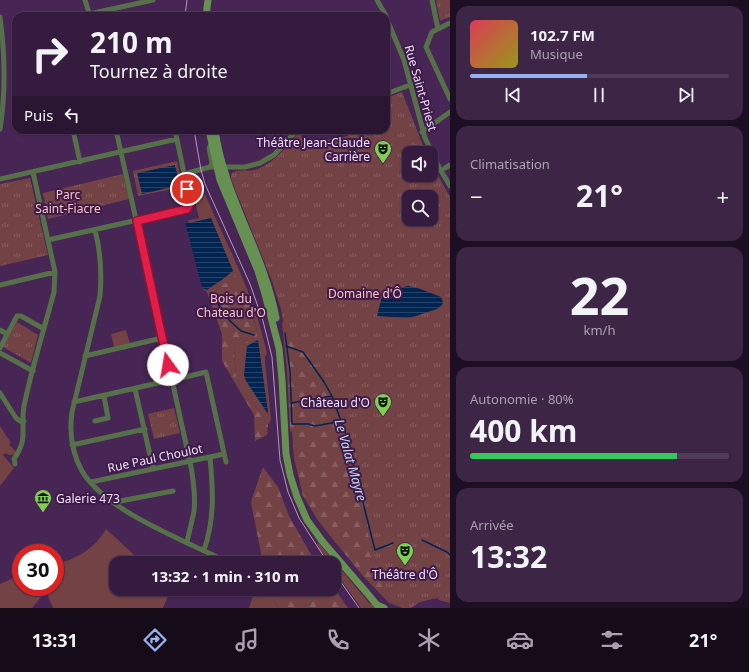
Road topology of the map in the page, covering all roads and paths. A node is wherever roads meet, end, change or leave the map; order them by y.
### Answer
1 (85, 0) edge
2 (153, 0) edge
3 (208, 0) edge
4 (377, 0) edge
5 (432, 0) edge
6 (89, 12) edge
7 (103, 12) edge
8 (206, 12) edge
9 (384, 12) edge
10 (0, 17) edge
11 (450, 23) edge
12 (390, 26) edge
13 (438, 29) junction
14 (410, 85) junction
15 (390, 92) edge
16 (450, 99) edge
17 (450, 112) edge
18 (0, 129) edge
19 (422, 132) junction
20 (74, 134) edge
21 (117, 134) edge
22 (175, 134) edge
23 (210, 134) edge
24 (215, 134) edge
25 (293, 134) edge
26 (176, 139) junction
27 (120, 153) junction
28 (80, 162) junction
29 (450, 165) edge
30 (217, 167) junction
31 (444, 168) dead end
32 (33, 172) junction
33 (184, 174) junction
34 (0, 179) edge
35 (450, 186) edge
36 (137, 221) junction
37 (95, 230) junction
38 (48, 240) junction
39 (55, 272) junction
40 (0, 285) edge
41 (44, 329) junction
42 (0, 330) edge
43 (7, 334) junction
44 (162, 338) junction
45 (0, 348) edge
46 (0, 354) edge
47 (85, 356) junction
48 (33, 371) junction
49 (172, 379) junction
50 (135, 389) junction
51 (0, 393) edge
52 (104, 396) junction
53 (74, 402) junction
54 (24, 421) junction
55 (94, 421) dead end
56 (145, 429) junction
57 (72, 445) junction
58 (224, 454) junction
59 (210, 457) junction
60 (190, 459) junction
61 (226, 462) dead end
62 (15, 464) dead end
63 (153, 468) junction
64 (90, 482) junction
65 (173, 490) dead end
66 (115, 502) junction
67 (187, 542) junction
68 (204, 550) junction
69 (215, 556) edge
70 (380, 607) edge

1 - 6 street
2 - 7 street
3 - 8 main road
4 - 9 street, Rue Saint-Priest
5 - 13 street
10 - 18 street
11 - 13 street
12 - 14 street, Rue Saint-Priest
13 - 16 street
14 - 15 street
14 - 19 street, Rue Saint-Priest
17 - 19 street
19 - 35 street, Rue Saint-Priest
20 - 28 street
21 - 27 street
22 - 26 street
23 - 30 main road
24 - 30 main road
25 - 30 street
26 - 27 street
26 - 33 street
27 - 28 street
27 - 36 street
28 - 32 street
29 - 31 street
30 - 33 street
30 - 70 main road
32 - 34 street
32 - 38 street
33 - 36 street
36 - 37 street
36 - 44 street
37 - 38 street
37 - 47 street
38 - 39 street
39 - 40 street
39 - 41 street
41 - 43 street
41 - 48 street
42 - 43 street
43 - 45 street
44 - 47 street
44 - 49 street
46 - 48 street
47 - 53 street
48 - 54 street
49 - 50 street
49 - 58 street
49 - 60 street
50 - 52 street
50 - 56 street
51 - 54 street
52 - 53 street
52 - 55 street
53 - 57 street
54 - 62 street
56 - 57 street
56 - 63 street
57 - 64 street
58 - 59 street, Rue Paul Choulot
58 - 61 street
59 - 60 street, Rue Paul Choulot
59 - 68 street
60 - 63 street, Rue Paul Choulot
60 - 67 street
63 - 64 street, Rue Paul Choulot
64 - 66 street
65 - 66 street
66 - 67 street
67 - 68 street
68 - 69 street

